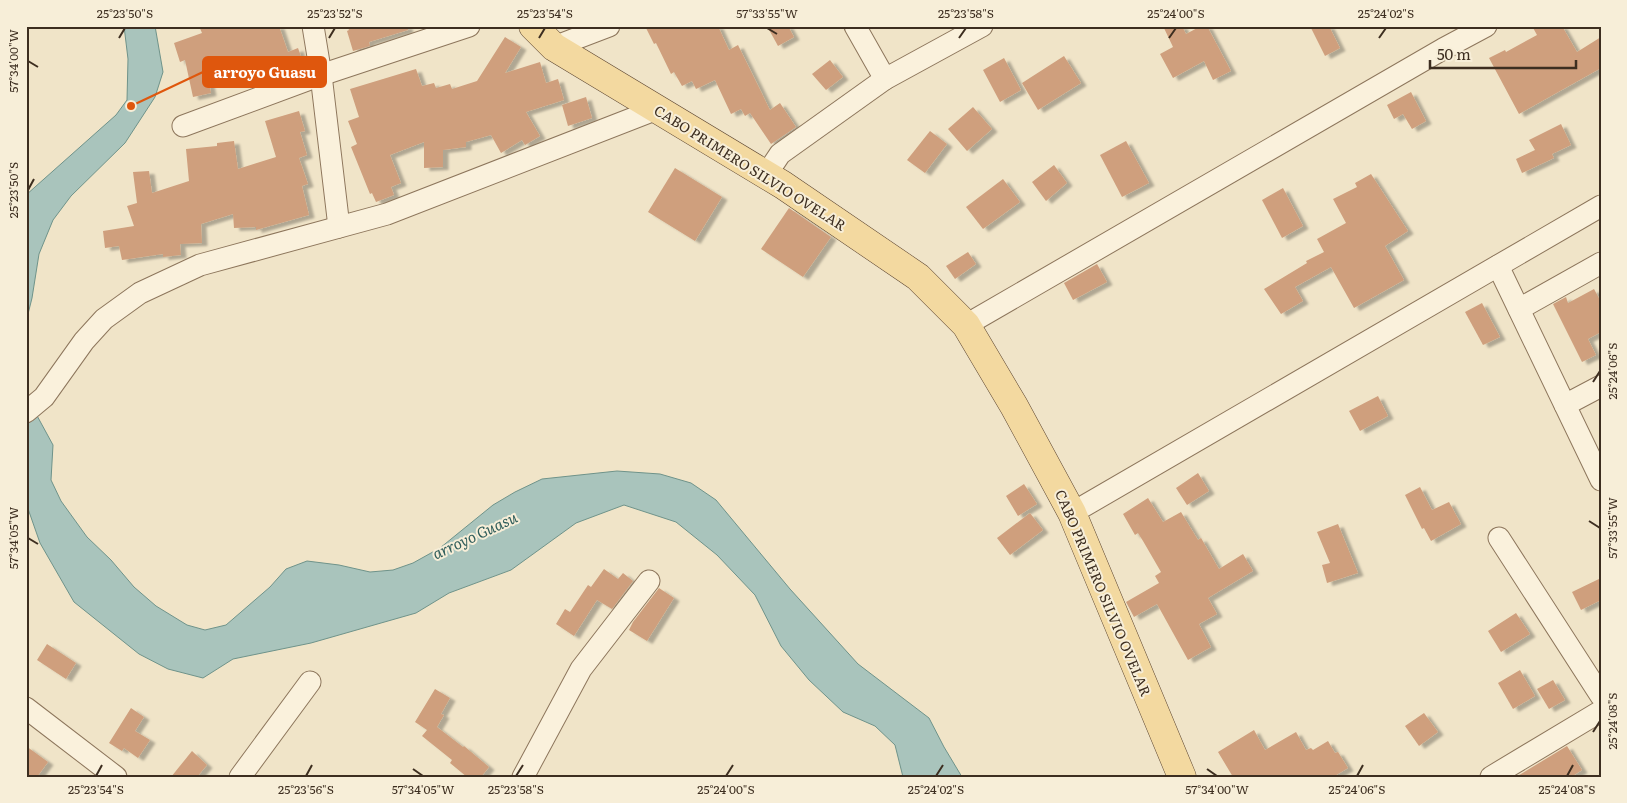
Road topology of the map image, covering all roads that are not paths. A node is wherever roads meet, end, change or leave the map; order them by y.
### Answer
1 (313, 26) edge
2 (469, 26) edge
3 (533, 26) edge
4 (609, 26) edge
5 (855, 26) edge
6 (982, 26) edge
7 (1486, 26) edge
8 (554, 47) junction
9 (320, 74) junction
10 (885, 79) junction
11 (657, 109) junction
12 (183, 126) dead end
13 (766, 175) junction
14 (1601, 206) edge
15 (339, 227) junction
16 (1601, 263) edge
17 (1498, 266) junction
18 (1519, 309) junction
19 (966, 325) junction
20 (1601, 386) edge
21 (1565, 405) junction
22 (26, 412) edge
23 (1601, 480) edge
24 (1072, 513) junction
25 (1499, 538) dead end
26 (649, 581) dead end
27 (310, 682) dead end
28 (1601, 696) edge
29 (26, 708) edge
30 (1601, 711) edge
31 (116, 777) edge
32 (240, 777) edge
33 (524, 777) edge
34 (1182, 777) edge
35 (1491, 777) edge

1 - 9 street
2 - 9 street
3 - 8 main road, CABO PRIMERO SILVIO OVELAR
4 - 8 street
5 - 10 street
6 - 10 street
7 - 19 street
8 - 11 main road, CABO PRIMERO SILVIO OVELAR
9 - 12 street
9 - 15 street
10 - 13 street
11 - 13 main road, CABO PRIMERO SILVIO OVELAR
11 - 15 street
13 - 19 main road, CABO PRIMERO SILVIO OVELAR
14 - 17 street
15 - 22 street
16 - 18 street
17 - 18 street
17 - 24 street
18 - 21 street
19 - 24 main road, CABO PRIMERO SILVIO OVELAR
20 - 21 street
21 - 23 street
24 - 34 main road, CABO PRIMERO SILVIO OVELAR
25 - 28 street
26 - 33 street
27 - 32 street
29 - 31 street
30 - 35 street

